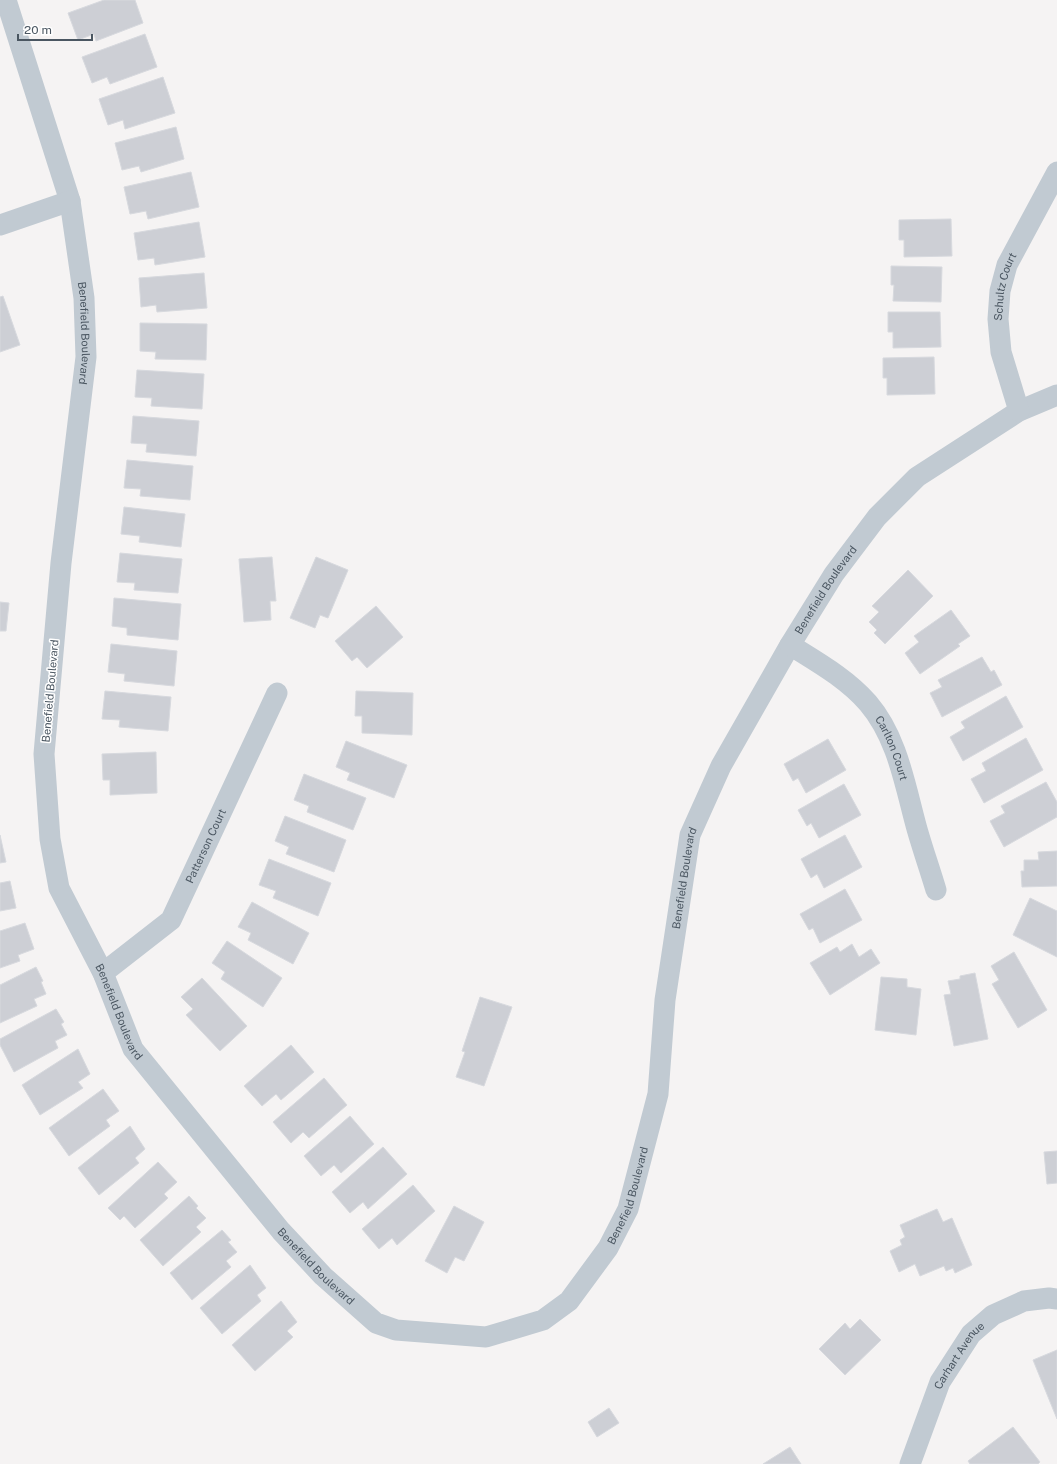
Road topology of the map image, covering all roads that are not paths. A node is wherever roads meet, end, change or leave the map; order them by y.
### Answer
1 (6, 0) edge
2 (1057, 172) edge
3 (70, 201) junction
4 (0, 224) edge
5 (1057, 395) edge
6 (1019, 411) junction
7 (790, 645) junction
8 (277, 693) dead end
9 (936, 890) dead end
10 (103, 973) junction
11 (1057, 1300) edge
12 (910, 1464) edge

1 - 3 street, Benefield Boulevard
2 - 6 street, Schultz Court
3 - 4 street
3 - 10 street, Benefield Boulevard
5 - 6 street, Benefield Boulevard
6 - 7 street, Benefield Boulevard
7 - 9 street, Carlton Court
7 - 10 street, Benefield Boulevard
8 - 10 street, Patterson Court
11 - 12 street, Carhart Avenue

